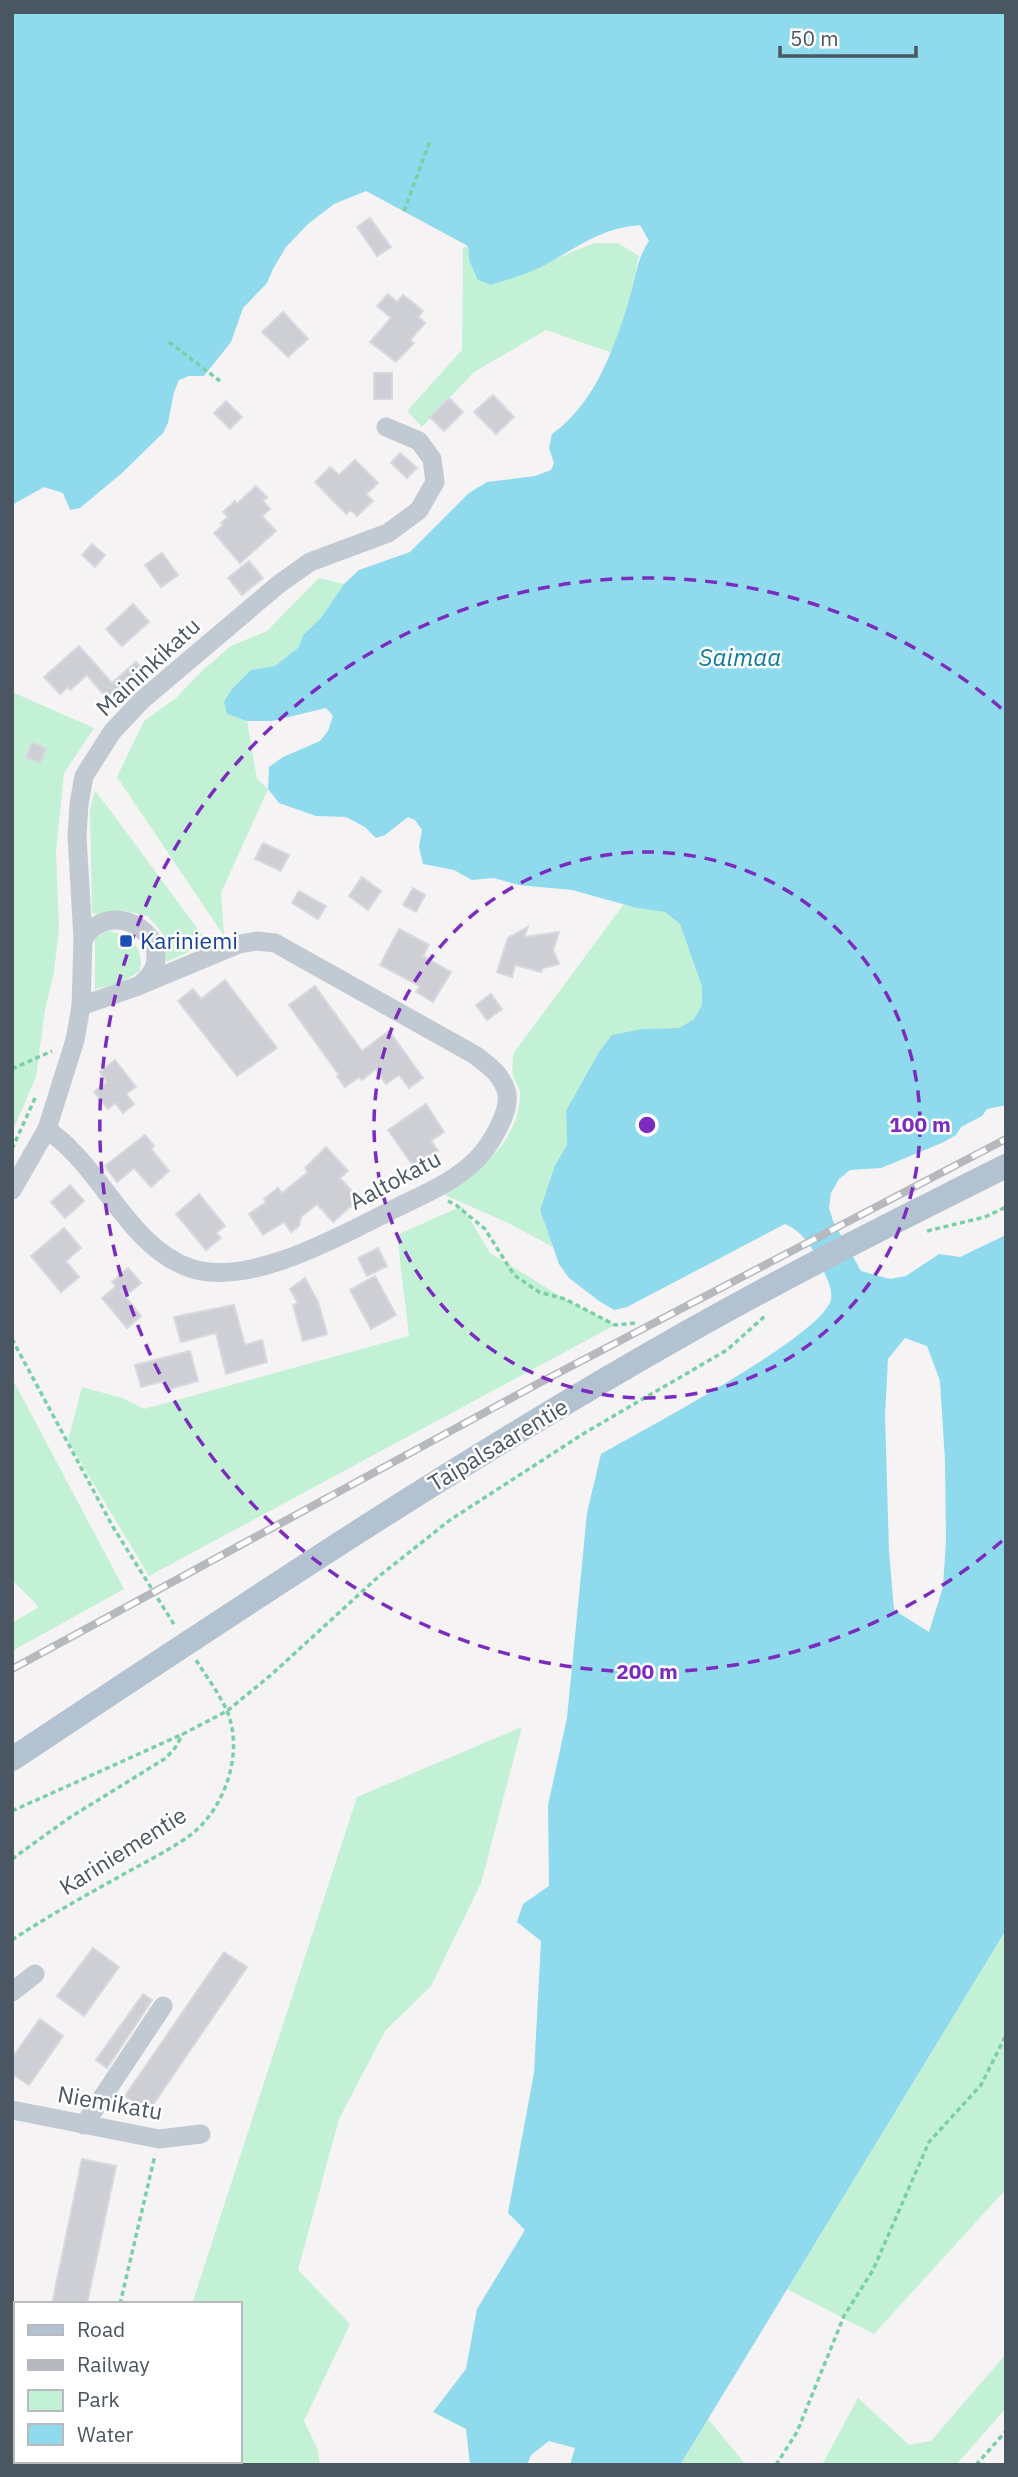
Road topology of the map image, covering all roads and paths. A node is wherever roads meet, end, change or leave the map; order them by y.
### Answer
1 (430, 141) dead end
2 (404, 211) dead end
3 (169, 342) dead end
4 (220, 381) dead end
5 (387, 427) dead end
6 (83, 939) junction
7 (138, 986) junction
8 (81, 1006) junction
9 (48, 1063) dead end
10 (12, 1069) edge
11 (40, 1087) dead end
12 (47, 1129) junction
13 (12, 1149) edge
14 (1006, 1166) edge
15 (12, 1190) edge
16 (426, 1193) junction
17 (1006, 1207) edge
18 (916, 1233) dead end
19 (774, 1308) dead end
20 (636, 1324) dead end
21 (12, 1339) edge
22 (177, 1631) dead end
23 (195, 1657) dead end
24 (227, 1711) junction
25 (183, 1734) junction
26 (12, 1759) edge
27 (12, 1811) edge
28 (12, 1859) edge
29 (12, 1940) edge
30 (35, 1974) dead end
31 (12, 1992) edge
32 (163, 2006) dead end
33 (1006, 2035) edge
34 (12, 2110) edge
35 (84, 2125) junction
36 (201, 2134) dead end
37 (159, 2139) junction
38 (120, 2302) edge
39 (1006, 2431) edge
40 (776, 2465) edge
41 (976, 2465) edge

1 - 2 path
3 - 4 path
5 - 6 street, Maininkikatu
6 - 7 street
6 - 8 street, Maininkikatu
7 - 8 street, Aaltokatu
7 - 16 street, Aaltokatu
8 - 12 street, Maininkikatu
9 - 10 path
11 - 13 path
12 - 15 street, Maininkikatu
12 - 16 street, Aaltokatu
14 - 26 main road, Taipalsaarentie
16 - 20 path
17 - 18 path
19 - 24 path
21 - 22 path
23 - 24 path, Kariniementie
24 - 25 path
24 - 29 path, Kariniementie
25 - 27 path
25 - 28 path
30 - 31 street
32 - 35 street
33 - 40 path
34 - 35 street, Niemikatu
35 - 37 street, Niemikatu
36 - 37 street, Niemikatu
37 - 38 path
39 - 41 path

